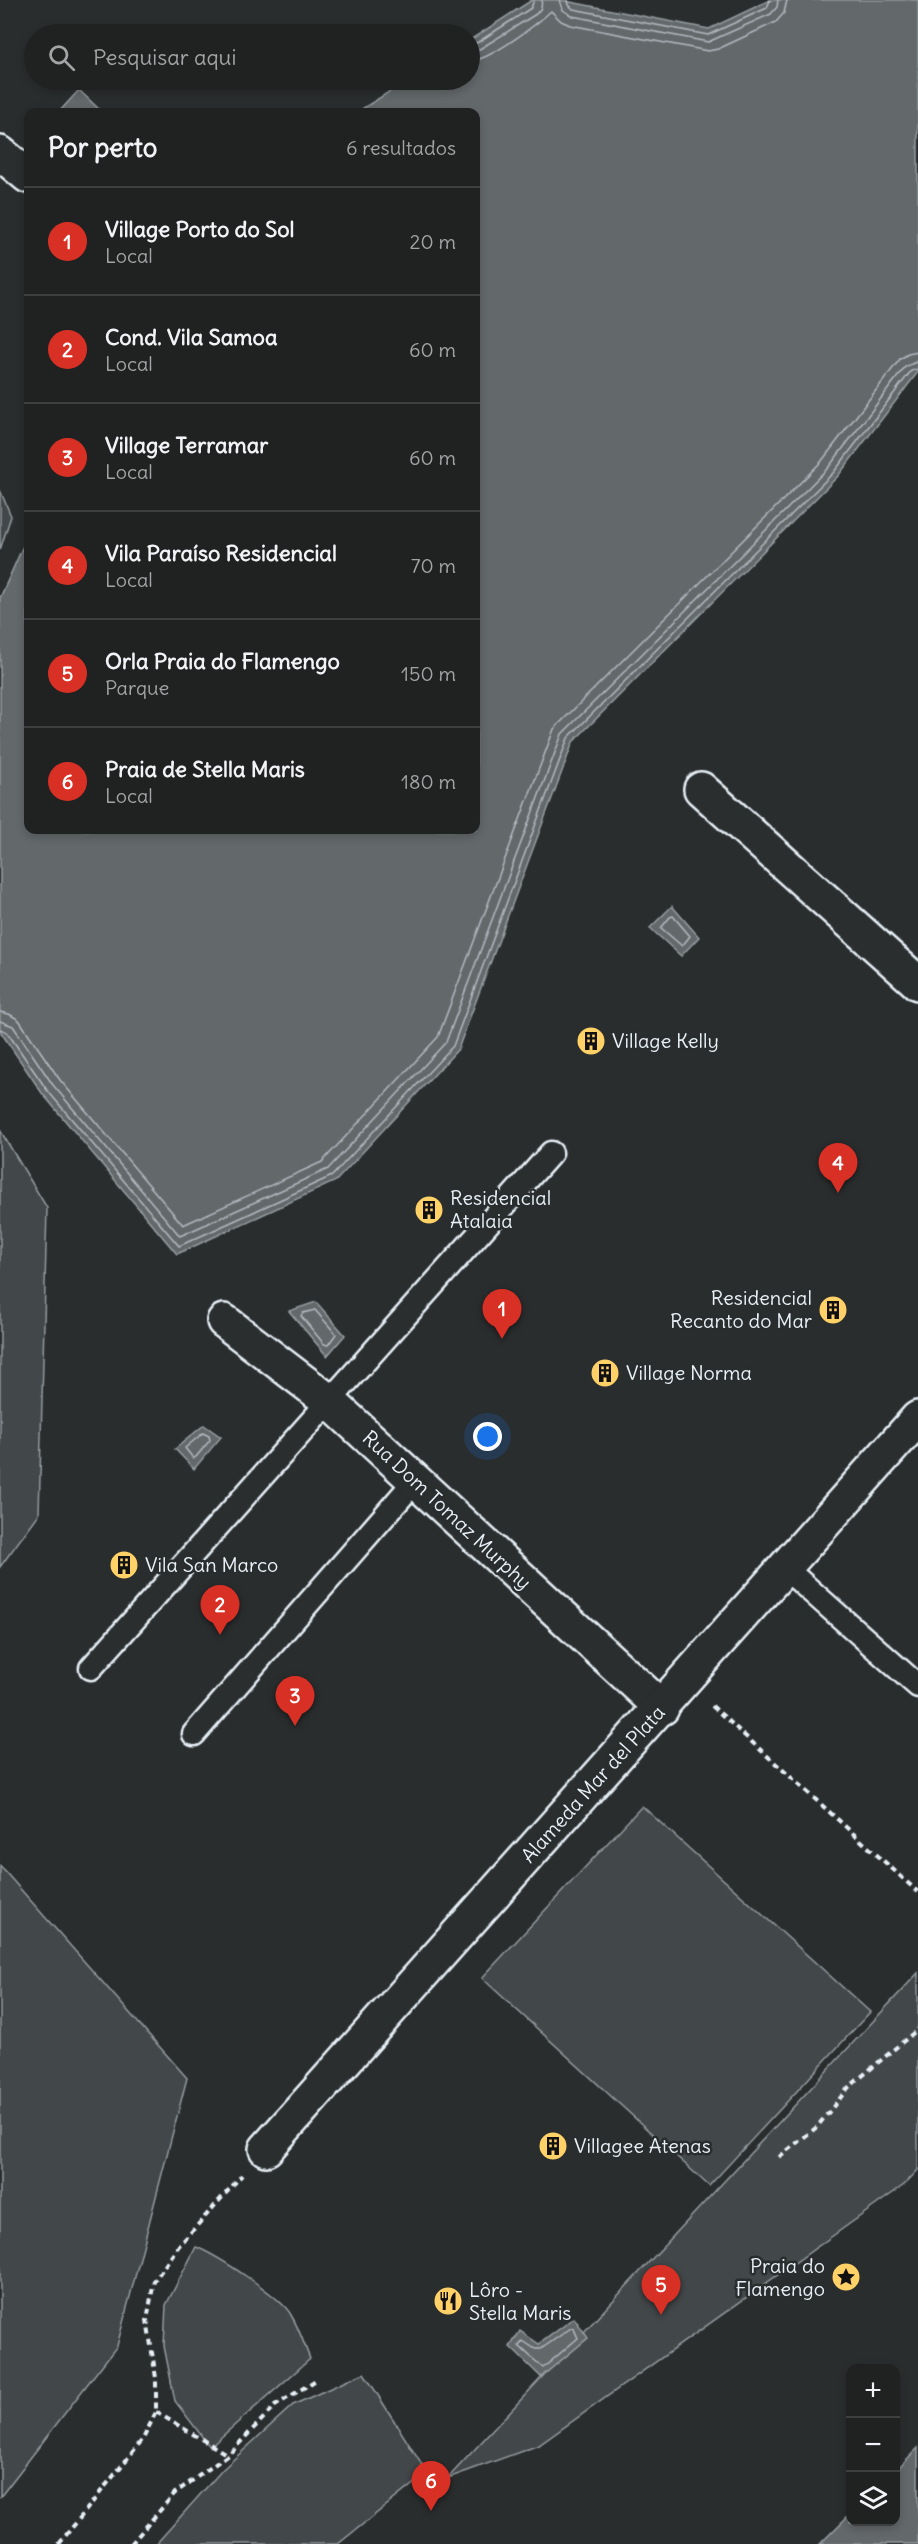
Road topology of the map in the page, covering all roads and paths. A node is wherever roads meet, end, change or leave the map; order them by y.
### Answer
1 (0, 153) edge
2 (24, 173) edge
3 (701, 789) dead end
4 (918, 983) edge
5 (551, 1153) dead end
6 (224, 1321) dead end
7 (328, 1401) junction
8 (918, 1418) edge
9 (415, 1481) junction
10 (785, 1568) junction
11 (91, 1668) dead end
12 (684, 1682) junction
13 (918, 1686) edge
14 (662, 1708) junction
15 (194, 1734) dead end
16 (918, 1892) edge
17 (918, 2029) edge
18 (266, 2149) joint
19 (779, 2157) dead end
20 (316, 2380) dead end
21 (156, 2412) junction
22 (228, 2455) junction
23 (59, 2544) edge
24 (130, 2544) edge

1 - 2 street
3 - 4 street
5 - 7 lane
6 - 7 street, Rua Dom Tomaz Murphy
7 - 9 street, Rua Dom Tomaz Murphy
7 - 11 lane
8 - 10 street, Alameda Mar del Plata
9 - 14 street, Rua Dom Tomaz Murphy
9 - 15 lane
10 - 12 street, Alameda Mar del Plata
10 - 13 lane
12 - 14 street, Alameda Mar del Plata
12 - 16 path
14 - 18 street, Alameda Mar del Plata
17 - 19 path
18 - 21 path
20 - 22 path
21 - 22 path
21 - 23 path
22 - 24 path

